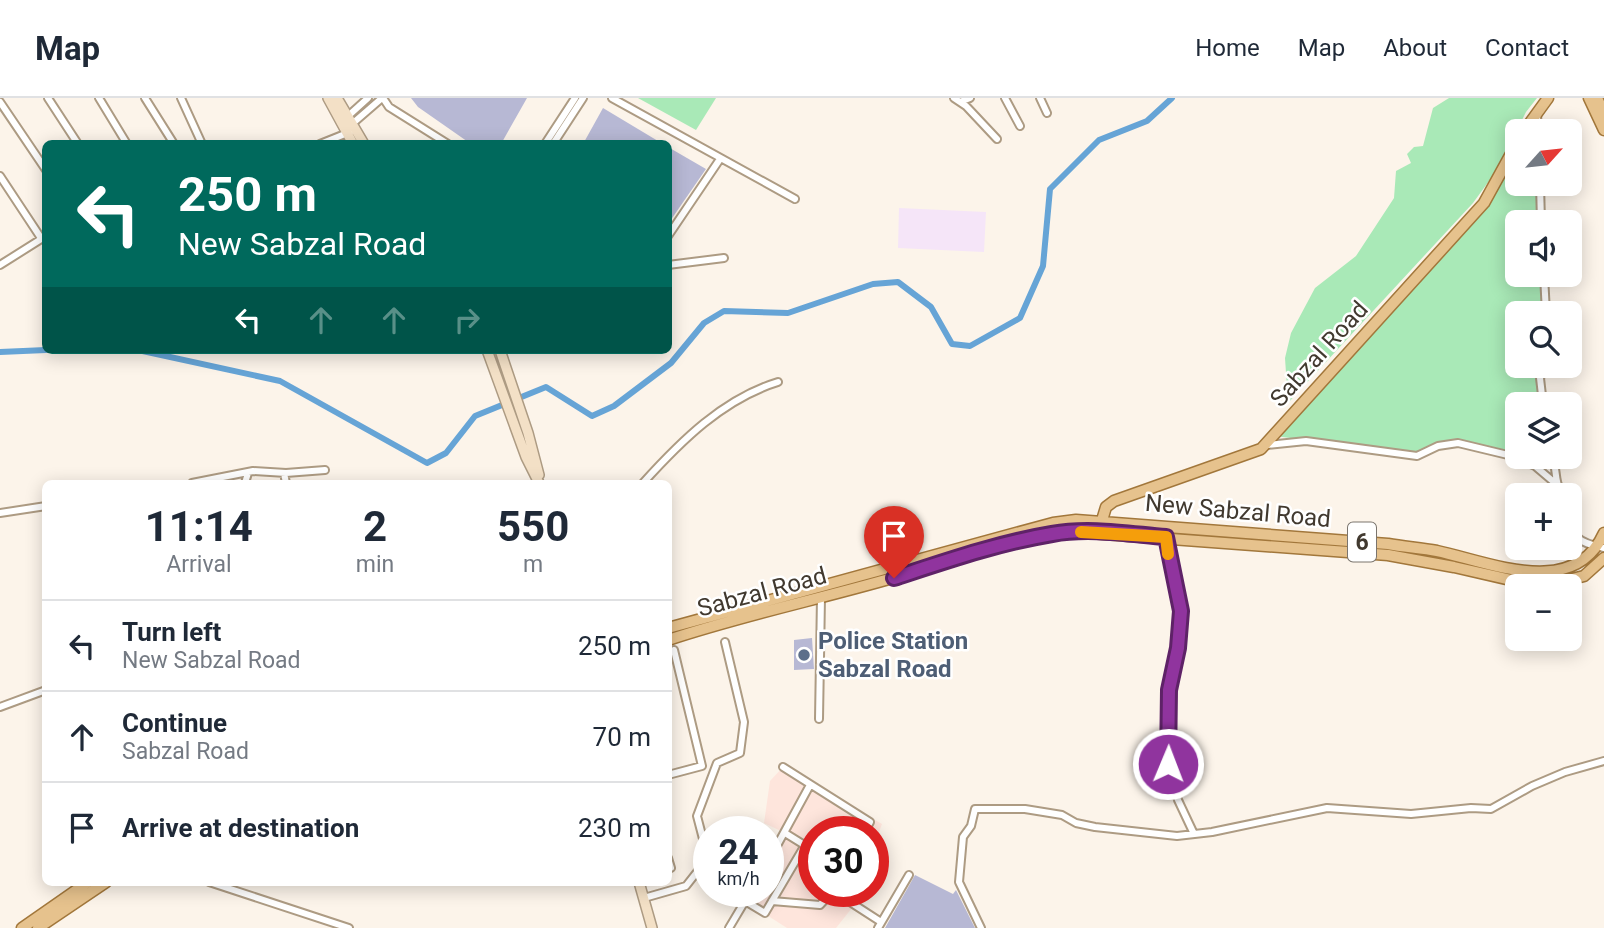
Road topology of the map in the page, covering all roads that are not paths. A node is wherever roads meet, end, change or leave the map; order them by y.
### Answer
1 (48, 98) edge
2 (99, 98) edge
3 (145, 98) edge
4 (181, 98) edge
5 (328, 98) edge
6 (337, 98) edge
7 (368, 98) edge
8 (383, 98) edge
9 (575, 98) edge
10 (583, 98) edge
11 (612, 98) edge
12 (970, 98) edge
13 (1005, 98) edge
14 (1040, 98) edge
15 (1548, 98) edge
16 (1589, 98) edge
17 (1597, 98) edge
18 (957, 100) edge
19 (0, 102) edge
20 (1537, 112) junction
21 (1047, 113) dead end
22 (1604, 113) edge
23 (1533, 119) edge
24 (1537, 119) edge
25 (350, 126) junction
26 (1020, 126) dead end
27 (1604, 130) edge
28 (997, 139) dead end
29 (75, 140) edge
30 (125, 140) edge
31 (171, 140) edge
32 (200, 140) edge
33 (327, 140) edge
34 (352, 140) edge
35 (361, 140) edge
36 (442, 140) edge
37 (548, 140) edge
38 (556, 140) edge
39 (720, 159) junction
40 (42, 164) edge
41 (1505, 165) edge
42 (0, 176) edge
43 (795, 199) dead end
44 (672, 230) edge
45 (42, 236) edge
46 (42, 238) edge
47 (724, 258) dead end
48 (672, 264) edge
49 (0, 265) edge
50 (489, 354) edge
51 (501, 354) edge
52 (778, 382) dead end
53 (1265, 445) junction
54 (1555, 469) edge
55 (325, 470) dead end
56 (248, 473) junction
57 (284, 473) junction
58 (209, 480) edge
59 (246, 480) edge
60 (285, 480) edge
61 (539, 480) edge
62 (539, 480) edge
63 (646, 480) edge
64 (1555, 483) joint
65 (42, 507) edge
66 (0, 513) edge
67 (1100, 526) junction
68 (1604, 533) edge
69 (1166, 537) junction
70 (1582, 543) edge
71 (1600, 548) edge
72 (1604, 558) edge
73 (1582, 577) edge
74 (1505, 579) edge
75 (799, 597) junction
76 (821, 597) junction
77 (672, 627) edge
78 (672, 639) edge
79 (725, 642) dead end
80 (674, 650) dead end
81 (42, 691) edge
82 (0, 707) edge
83 (819, 719) dead end
84 (1604, 761) edge
85 (783, 767) dead end
86 (672, 774) edge
87 (810, 785) junction
88 (860, 816) edge
89 (785, 833) joint
90 (1194, 834) junction
91 (798, 841) edge
92 (798, 857) edge
93 (909, 875) dead end
94 (784, 881) edge
95 (82, 886) edge
96 (100, 886) edge
97 (221, 886) edge
98 (640, 886) edge
99 (644, 898) junction
100 (741, 907) edge
101 (755, 907) edge
102 (768, 907) edge
103 (855, 907) edge
104 (879, 925) edge
105 (22, 928) edge
106 (38, 928) edge
107 (349, 928) edge
108 (652, 928) edge
109 (729, 928) edge
110 (981, 928) edge

1 - 29 street
2 - 30 street
3 - 31 street
4 - 32 street
5 - 25 main road
6 - 25 main road
7 - 25 street
8 - 25 street
8 - 36 street
9 - 37 street
10 - 38 street
11 - 39 street
12 - 18 street
13 - 26 street
14 - 21 street
15 - 20 main road
16 - 27 main road
17 - 22 main road
18 - 28 street
19 - 40 street
20 - 23 main road
20 - 24 street
25 - 33 street
25 - 34 main road
25 - 35 main road
39 - 43 street
39 - 44 street
41 - 53 main road, Sabzal Road
42 - 45 street
46 - 49 street
47 - 48 street
50 - 61 main road
51 - 62 main road
52 - 63 street
53 - 64 street
53 - 67 main road, Sabzal Road
54 - 64 street
55 - 57 street
56 - 57 street
56 - 58 street
56 - 59 street
57 - 60 street
65 - 66 street
67 - 69 main road, New Sabzal Road / 6
67 - 71 main road, New Sabzal Road / 6
67 - 75 main road, Sabzal Road
67 - 76 main road, Sabzal Road
68 - 71 main road, New Sabzal Road / 6
69 - 74 main road, New Sabzal Road / 6
69 - 90 street
70 - 71 street
72 - 73 main road
75 - 76 main road, Sabzal Road
75 - 77 main road, Sabzal Road
75 - 78 main road, Sabzal Road
76 - 83 street
79 - 99 street
80 - 86 street
81 - 82 street
84 - 90 street
85 - 87 street
87 - 88 street
87 - 89 street
89 - 91 street
90 - 110 street
92 - 94 street
93 - 104 street
95 - 105 main road
96 - 106 main road
97 - 107 street
98 - 99 main road
99 - 108 main road
100 - 109 street
101 - 102 street
103 - 104 street

